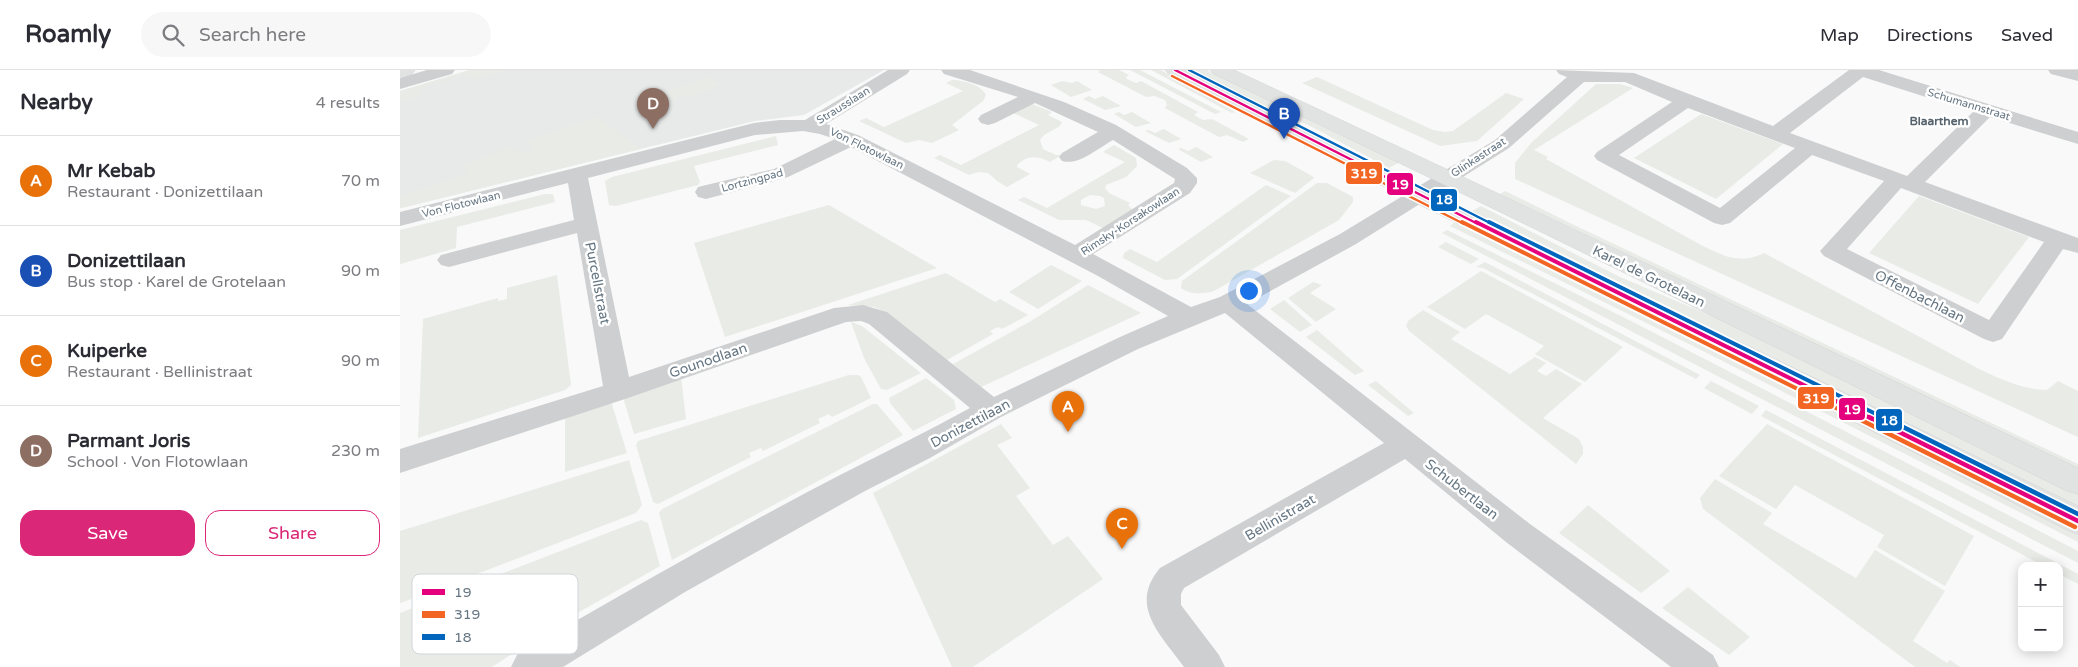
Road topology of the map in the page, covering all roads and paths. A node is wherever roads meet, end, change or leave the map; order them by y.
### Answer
1 (406, 70) edge
2 (446, 70) edge
3 (901, 70) edge
4 (950, 70) edge
5 (1175, 70) edge
6 (1220, 70) edge
7 (1860, 70) edge
8 (2056, 70) edge
9 (400, 72) edge
10 (1573, 73) edge
11 (1631, 74) edge
12 (2078, 76) edge
13 (400, 84) edge
14 (1033, 97) junction
15 (1686, 101) junction
16 (1987, 110) junction
17 (988, 119) dead end
18 (810, 125) junction
19 (1112, 132) junction
20 (1776, 134) junction
21 (2078, 138) edge
22 (850, 139) junction
23 (1809, 146) junction
24 (1069, 157) dead end
25 (577, 175) junction
26 (1448, 176) junction
27 (1904, 182) junction
28 (706, 192) dead end
29 (1418, 195) junction
30 (400, 219) edge
31 (586, 224) junction
32 (2068, 243) edge
33 (1076, 256) junction
34 (449, 260) dead end
35 (1229, 303) junction
36 (1188, 316) junction
37 (618, 391) junction
38 (991, 410) junction
39 (1405, 445) junction
40 (400, 461) edge
41 (2078, 482) edge
42 (2078, 522) edge
43 (578, 638) edge
44 (552, 654) edge
45 (530, 667) edge
46 (1206, 667) edge
47 (1700, 667) edge

1 - 9 main road
2 - 13 street
3 - 18 street, Strausslaan
4 - 14 street, Rimsky-Korsakowlaan
5 - 29 main road, Karel de Grotelaan
6 - 26 main road, Karel de Grotelaan
7 - 16 street, Schumannstraat
7 - 20 street
8 - 12 street
10 - 11 street, Offenbachlaan
10 - 26 street, Glinkastraat
11 - 15 street, Offenbachlaan
14 - 17 street
14 - 19 street, Rimsky-Korsakowlaan
15 - 20 street, Offenbachlaan
15 - 23 street
16 - 21 street, Schumannstraat
16 - 27 street
18 - 22 street, Von Flotowlaan
18 - 25 street, Von Flotowlaan
19 - 24 street
19 - 33 street, Rimsky-Korsakowlaan
20 - 23 street, Offenbachlaan
22 - 28 street, Lortzingpad
22 - 33 street, Von Flotowlaan
23 - 27 street, Offenbachlaan
25 - 30 street, Von Flotowlaan
25 - 31 street, Purcellstraat
26 - 29 street, Glinkastraat
26 - 41 main road, Karel de Grotelaan
27 - 32 street, Offenbachlaan
27 - 32 street, Offenbachlaan
29 - 35 street, Donizettilaan
29 - 42 main road, Karel de Grotelaan
31 - 34 street
31 - 37 street, Purcellstraat
33 - 36 street, Von Flotowlaan
35 - 36 street, Donizettilaan
35 - 39 street, Schubertlaan
36 - 38 street, Donizettilaan
37 - 38 street, Gounodlaan
37 - 40 street, Gounodlaan
38 - 43 street, Donizettilaan
39 - 46 street, Bellinistraat
39 - 47 street, Schubertlaan
44 - 45 street, Donizettilaan

